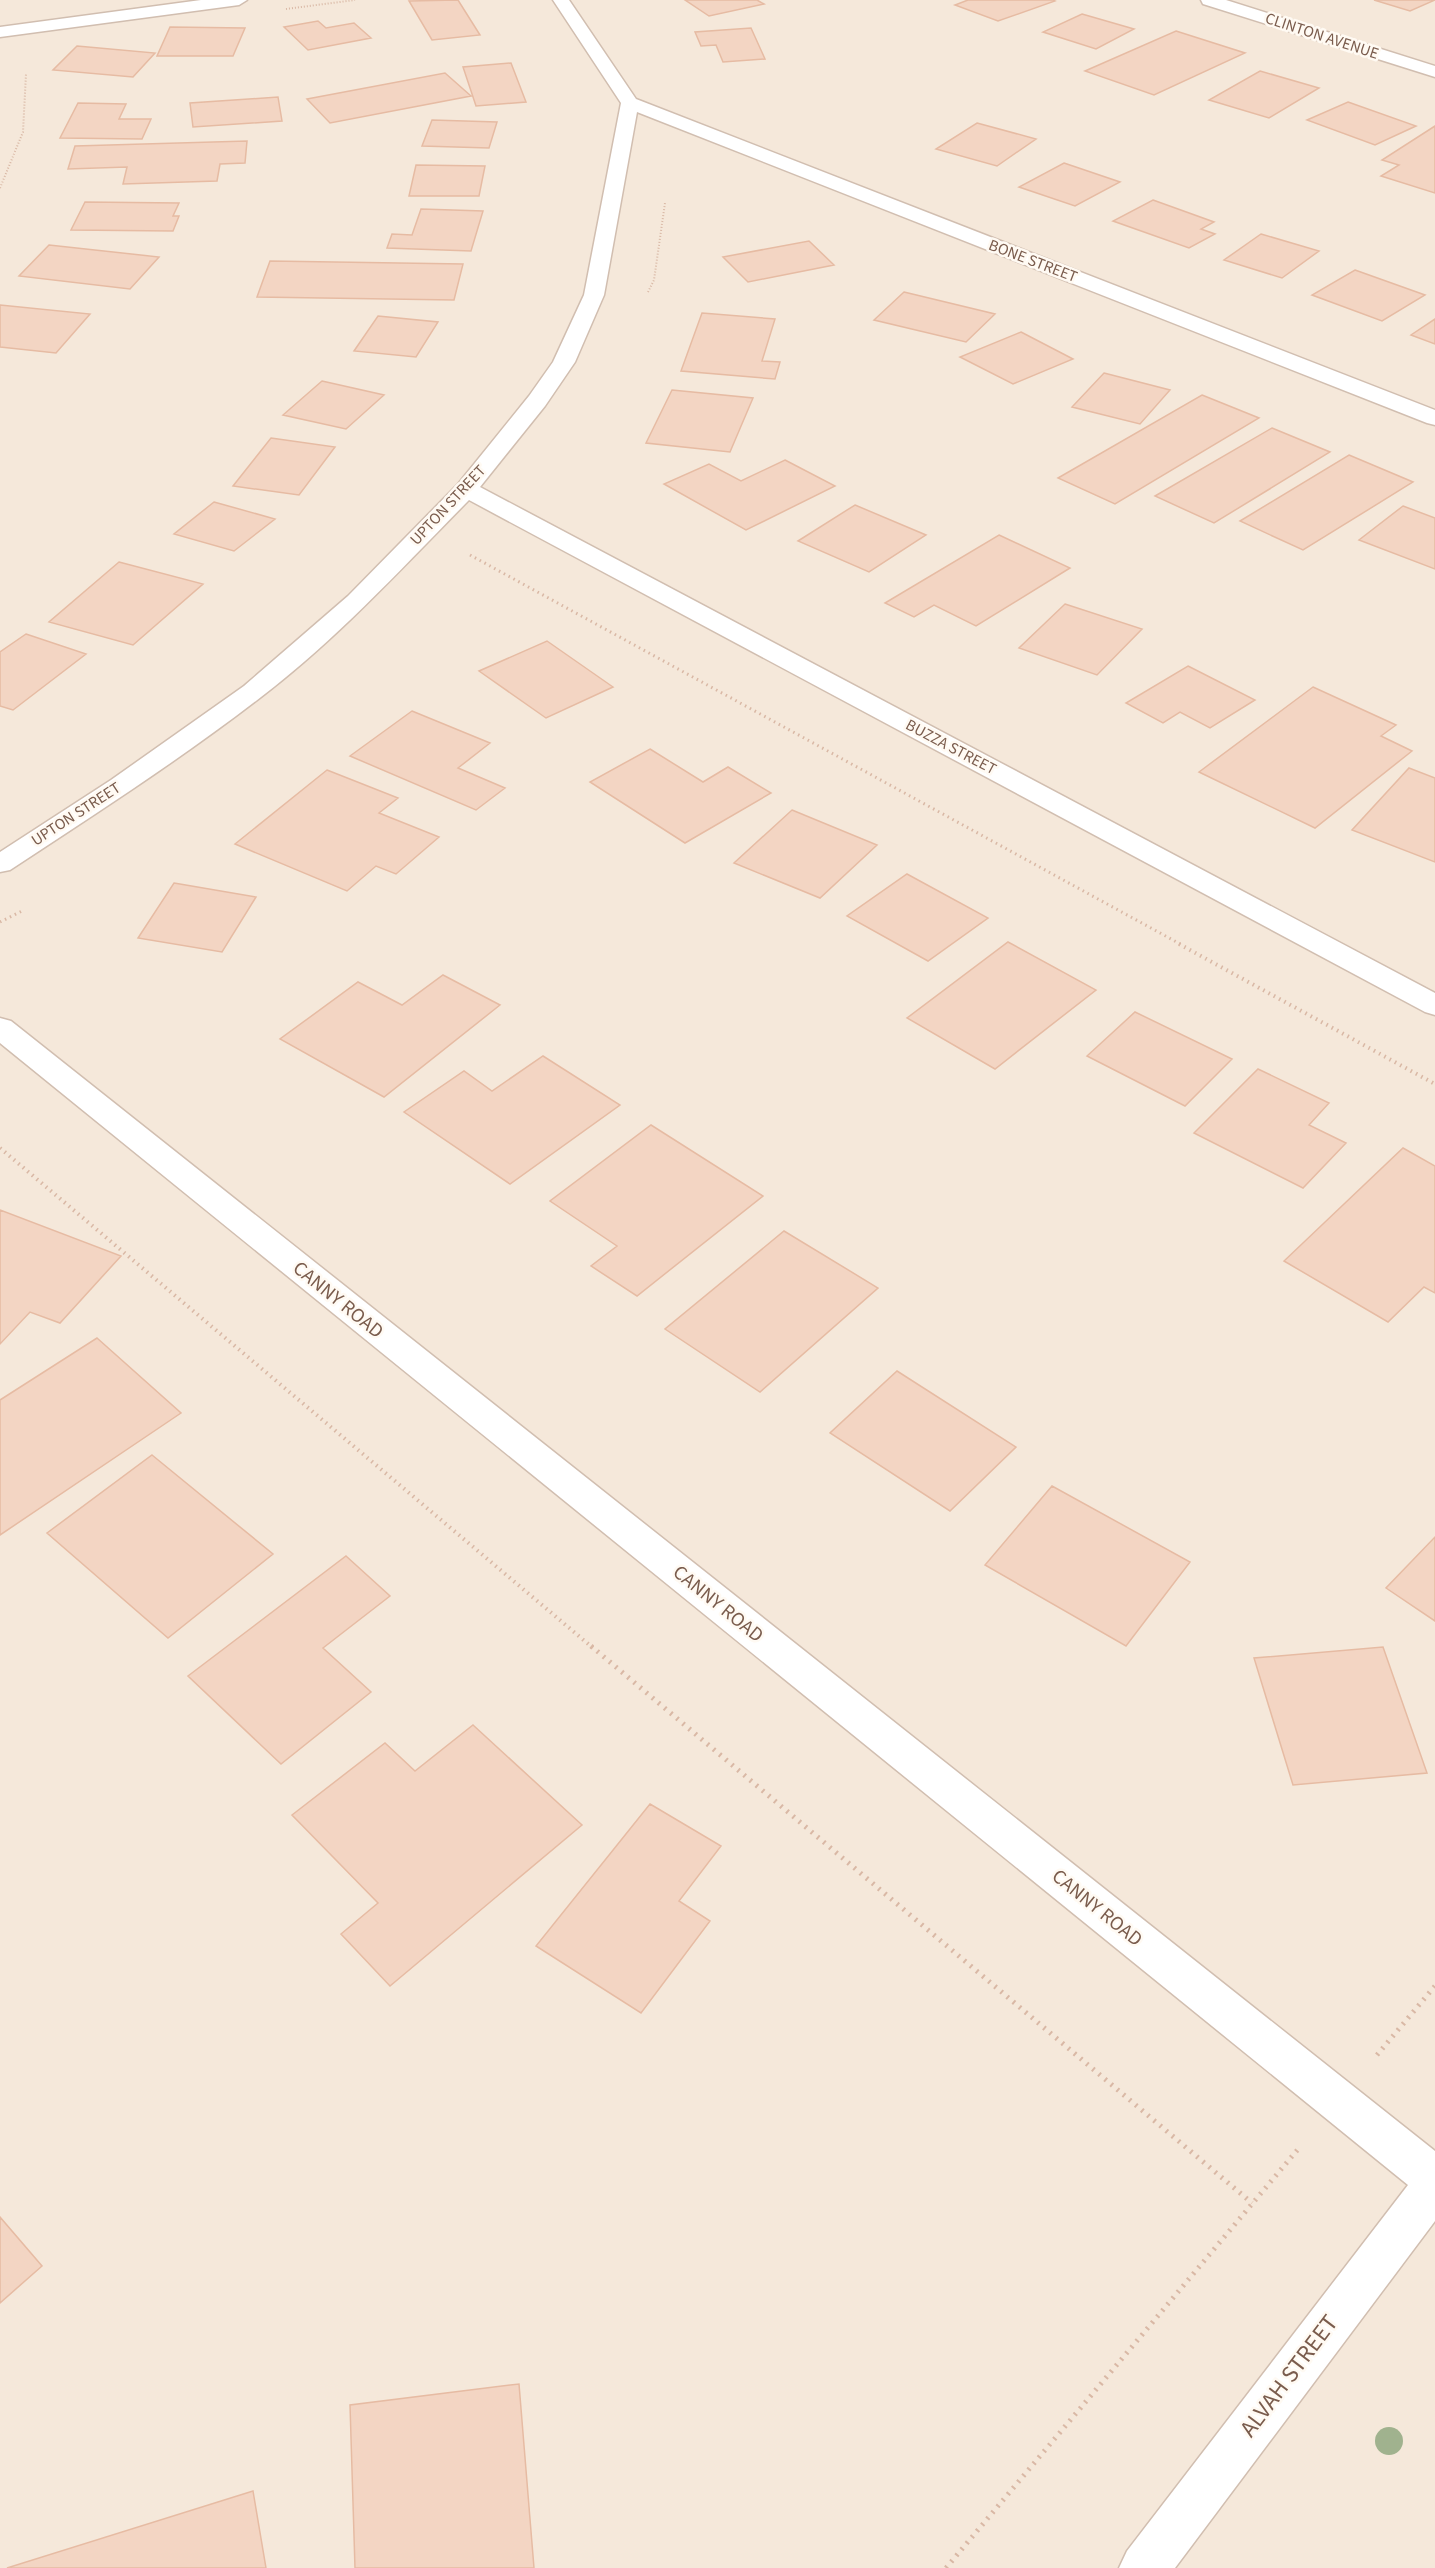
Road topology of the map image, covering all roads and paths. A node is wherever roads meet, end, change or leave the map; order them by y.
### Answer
1 (136, 0) edge
2 (238, 0) edge
3 (561, 0) edge
4 (1209, 0) edge
5 (0, 16) edge
6 (0, 32) edge
7 (27, 66) dead end
8 (1435, 72) edge
9 (630, 103) junction
10 (0, 188) edge
11 (1435, 418) edge
12 (466, 489) junction
13 (467, 553) dead end
14 (0, 864) edge
15 (1435, 1005) edge
16 (0, 1028) edge
17 (1435, 1084) edge
18 (0, 1148) edge
19 (1435, 1986) edge
20 (1338, 2102) junction
21 (1435, 2179) edge
22 (1435, 2185) edge
23 (1252, 2204) junction
24 (946, 2568) edge
25 (1144, 2568) edge

1 - 5 street
2 - 6 street
3 - 9 street
4 - 8 street, CLINTON AVENUE
7 - 10 path
9 - 11 street, BONE STREET
9 - 12 street, UPTON STREET
12 - 14 street, UPTON STREET
12 - 15 street, BUZZA STREET
13 - 17 path
16 - 20 street, CANNY ROAD
18 - 23 path
19 - 20 path
20 - 21 street, CANNY ROAD
20 - 23 path
22 - 25 street, ALVAH STREET
23 - 24 path

